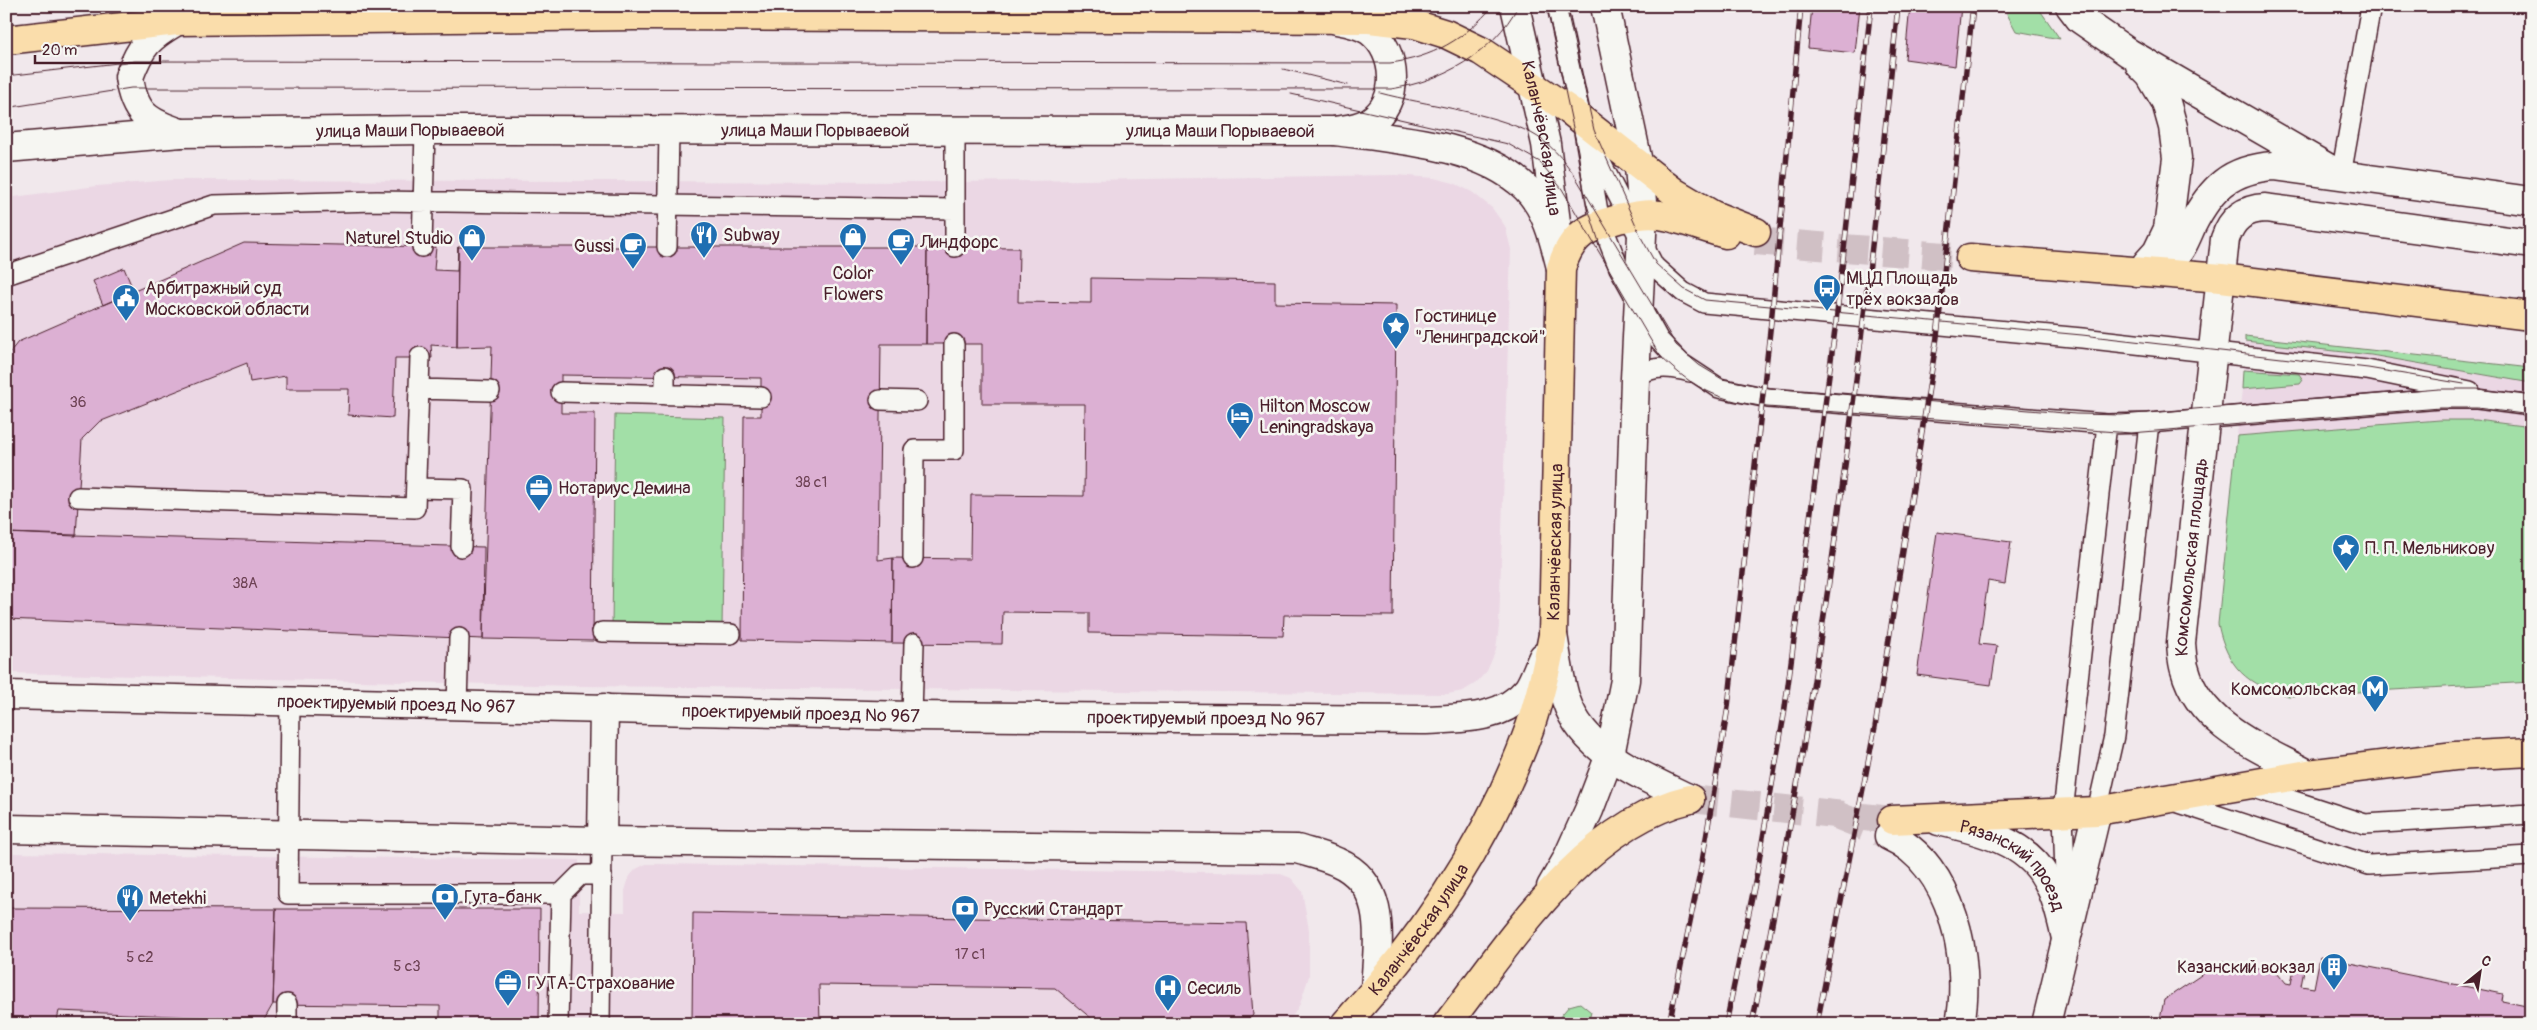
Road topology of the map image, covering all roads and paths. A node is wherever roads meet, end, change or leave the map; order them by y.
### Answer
1 (1412, 6) edge
2 (1514, 6) edge
3 (1557, 6) edge
4 (1605, 6) edge
5 (2070, 6) edge
6 (2371, 6) edge
7 (720, 12) edge
8 (1370, 19) junction
9 (1335, 20) junction
10 (177, 21) junction
11 (6, 40) edge
12 (2119, 47) junction
13 (1533, 86) junction
14 (1582, 123) junction
15 (425, 130) junction
16 (669, 130) junction
17 (955, 131) junction
18 (1335, 131) junction
19 (181, 133) junction
20 (6, 148) edge
21 (1639, 167) junction
22 (2341, 175) junction
23 (2531, 201) edge
24 (423, 202) junction
25 (668, 205) junction
26 (955, 209) junction
27 (1636, 215) junction
28 (1601, 224) junction
29 (1642, 244) junction
30 (2531, 244) edge
31 (422, 247) dead end
32 (667, 247) dead end
33 (955, 247) dead end
34 (1970, 258) tunnel mouth
35 (1561, 268) junction
36 (2137, 272) junction
37 (6, 275) edge
38 (2221, 278) junction
39 (1639, 304) junction
40 (2531, 316) edge
41 (954, 344) dead end
42 (2213, 352) junction
43 (420, 356) dead end
44 (1694, 374) junction
45 (1635, 380) junction
46 (419, 389) junction
47 (490, 391) dead end
48 (561, 392) dead end
49 (761, 397) dead end
50 (880, 400) dead end
51 (917, 401) dead end
52 (2531, 405) edge
53 (2206, 416) junction
54 (2149, 423) junction
55 (2107, 424) junction
56 (416, 488) junction
57 (78, 497) dead end
58 (461, 547) dead end
59 (913, 558) dead end
60 (602, 632) dead end
61 (731, 634) dead end
62 (1553, 635) junction
63 (459, 638) dead end
64 (914, 643) dead end
65 (6, 695) edge
66 (290, 701) junction
67 (457, 705) junction
68 (604, 708) junction
69 (912, 716) junction
70 (2531, 752) edge
71 (1610, 755) junction
72 (2308, 774) junction
73 (2246, 786) junction
74 (1690, 799) joint
75 (2170, 800) junction
76 (2063, 812) junction
77 (2097, 812) junction
78 (2531, 814) edge
79 (1933, 820) junction
80 (1890, 828) joint
81 (6, 829) edge
82 (287, 834) junction
83 (602, 841) junction
84 (2531, 856) edge
85 (602, 875) junction
86 (562, 894) junction
87 (1546, 895) junction
88 (2066, 938) junction
89 (1375, 991) junction
90 (287, 1004) dead end
91 (1960, 1022) edge
92 (287, 1024) edge
93 (558, 1024) edge
94 (600, 1024) edge
95 (1345, 1024) edge
96 (1448, 1024) edge
97 (2046, 1024) edge

1 - 8 street
2 - 13 street, Каланчёвская улица
3 - 14 lane
4 - 21 street
5 - 12 street
6 - 22 lane
7 - 9 main road
7 - 10 main road
8 - 9 main road
8 - 13 main road
9 - 18 street
10 - 11 main road
10 - 19 street
12 - 22 street
12 - 36 street
13 - 14 main road
13 - 35 street, Каланчёвская улица
14 - 21 main road
14 - 27 lane
14 - 28 lane
15 - 16 street, улица Маши Порываевой
15 - 19 street, улица Маши Порываевой
15 - 24 lane
16 - 17 street, улица Маши Порываевой
16 - 25 lane
17 - 18 street, улица Маши Порываевой
17 - 26 lane
18 - 35 street, улица Маши Порываевой
19 - 20 street, улица Маши Порываевой
21 - 27 street
21 - 27 main road
22 - 23 street
22 - 36 street
24 - 25 lane
24 - 31 lane
24 - 37 lane
25 - 26 lane
25 - 32 lane
26 - 33 lane
27 - 28 main road
27 - 29 street
28 - 35 main road
28 - 39 lane
29 - 39 street
29 - 42 lane
30 - 38 street, Комсомольская площадь
34 - 36 main road
35 - 62 main road, Каланчёвская улица
36 - 38 main road
38 - 40 main road
38 - 42 street, Комсомольская площадь
39 - 44 lane
39 - 45 street
41 - 59 lane
42 - 52 lane
42 - 53 street, Комсомольская площадь
43 - 46 lane
44 - 45 lane
44 - 55 lane
45 - 71 street
46 - 47 lane
46 - 56 lane
48 - 49 lane
50 - 51 lane
52 - 53 lane
53 - 54 lane
53 - 72 street, Комсомольская площадь
54 - 55 lane
54 - 77 lane
55 - 76 lane
56 - 57 lane
56 - 58 lane
60 - 61 lane
62 - 69 street, проектируемый проезд № 967
62 - 71 street
62 - 89 main road, Каланчёвская улица
63 - 67 lane
64 - 69 lane
65 - 66 street, проектируемый проезд № 967
66 - 67 street, проектируемый проезд № 967
66 - 82 lane
67 - 68 street, проектируемый проезд № 967
68 - 69 street, проектируемый проезд № 967
68 - 83 street
70 - 72 main road
71 - 74 street
71 - 87 street
72 - 73 main road
73 - 75 main road
73 - 78 lane
74 - 87 main road
75 - 77 main road
75 - 84 lane
76 - 77 main road
76 - 79 main road
76 - 88 lane
77 - 88 street, Рязанский проезд
79 - 80 main road
79 - 88 street, Рязанский проезд
80 - 91 street
81 - 82 street
82 - 83 street
82 - 86 lane
83 - 85 lane
83 - 89 street
85 - 86 lane
85 - 94 lane
86 - 93 lane
87 - 96 main road
88 - 97 street, Рязанский проезд
89 - 95 main road, Каланчёвская улица
90 - 92 lane

